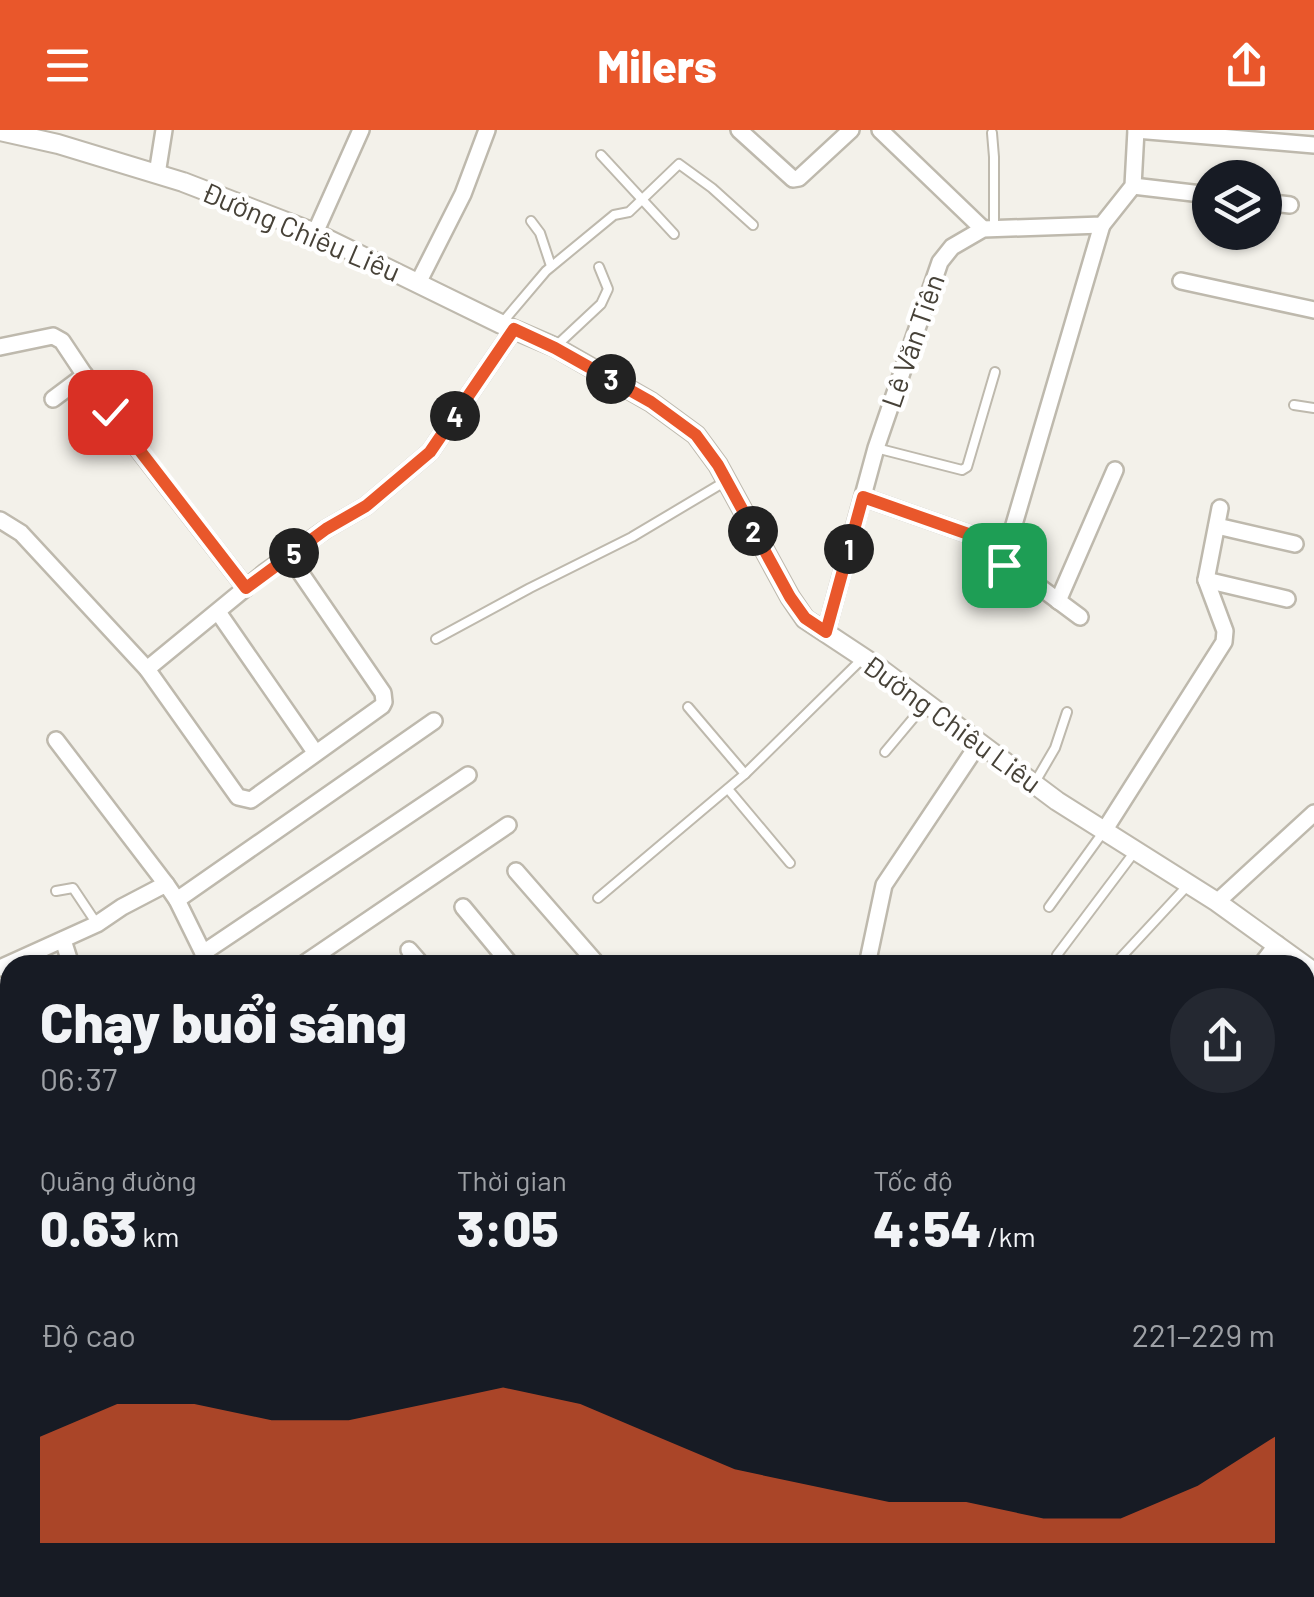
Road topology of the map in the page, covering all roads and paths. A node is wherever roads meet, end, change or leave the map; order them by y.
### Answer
1 (164, 130) edge
2 (361, 130) edge
3 (488, 130) edge
4 (739, 130) edge
5 (851, 130) edge
6 (880, 130) edge
7 (897, 130) edge
8 (1136, 130) edge
9 (0, 131) edge
10 (992, 132) edge
11 (1314, 146) edge
12 (903, 152) junction
13 (601, 154) dead end
14 (157, 174) junction
15 (1133, 186) junction
16 (1192, 193) edge
17 (643, 200) junction
18 (1282, 204) edge
19 (1290, 205) dead end
20 (530, 221) dead end
21 (753, 225) dead end
22 (1102, 225) junction
23 (989, 228) junction
24 (314, 233) junction
25 (674, 234) dead end
26 (551, 266) junction
27 (599, 267) dead end
28 (1181, 282) dead end
29 (418, 283) junction
30 (1314, 310) edge
31 (508, 326) junction
32 (0, 347) edge
33 (555, 348) junction
34 (995, 372) dead end
35 (85, 374) junction
36 (53, 398) dead end
37 (1294, 405) dead end
38 (1314, 408) edge
39 (876, 448) junction
40 (1115, 470) dead end
41 (726, 480) junction
42 (863, 497) junction
43 (1220, 508) dead end
44 (0, 520) edge
45 (1216, 526) junction
46 (1013, 528) dead end
47 (1295, 544) dead end
48 (289, 556) junction
49 (1206, 580) junction
50 (246, 588) junction
51 (1287, 599) dead end
52 (1058, 601) junction
53 (218, 612) junction
54 (1080, 617) dead end
55 (826, 632) junction
56 (436, 639) dead end
57 (862, 658) junction
58 (147, 669) junction
59 (926, 703) junction
60 (688, 708) dead end
61 (1067, 712) dead end
62 (434, 721) dead end
63 (56, 740) dead end
64 (979, 742) junction
65 (316, 752) junction
66 (884, 752) dead end
67 (745, 774) junction
68 (468, 776) dead end
69 (1034, 784) junction
70 (728, 789) junction
71 (1314, 813) edge
72 (508, 825) dead end
73 (1104, 831) junction
74 (1136, 850) junction
75 (790, 863) dead end
76 (516, 871) dead end
77 (166, 884) junction
78 (1189, 884) junction
79 (56, 892) dead end
80 (598, 898) dead end
81 (177, 900) junction
82 (1217, 902) junction
83 (1048, 906) dead end
84 (464, 907) dead end
85 (97, 924) junction
86 (63, 940) junction
87 (1276, 944) junction
88 (409, 950) dead end
89 (29, 955) edge
90 (68, 955) edge
91 (204, 955) edge
92 (212, 955) edge
93 (317, 955) edge
94 (413, 955) edge
95 (503, 955) edge
96 (589, 955) edge
97 (869, 955) edge
98 (1057, 955) dead end
99 (1123, 955) edge
100 (1268, 955) edge
101 (1291, 955) edge

1 - 14 street
2 - 24 street
3 - 29 street
4 - 5 street
6 - 12 street
7 - 12 street
8 - 11 street
8 - 15 street
9 - 14 street, Đường Chiêu Liêu
10 - 23 lane
12 - 23 street
13 - 17 lane
14 - 24 street, Đường Chiêu Liêu
15 - 16 street
15 - 22 street
17 - 21 lane
17 - 25 lane
17 - 26 lane
18 - 19 street
20 - 26 lane
22 - 23 street
22 - 46 street
23 - 39 street, Lê Văn Tiên
24 - 29 street, Đường Chiêu Liêu
26 - 31 lane
27 - 33 lane
28 - 30 street
29 - 31 street, Đường Chiêu Liêu
31 - 33 street, Đường Chiêu Liêu
31 - 48 street
32 - 35 street
33 - 41 street, Đường Chiêu Liêu
34 - 39 lane
35 - 36 street
35 - 50 street
37 - 38 lane
39 - 42 street, Lê Văn Tiên
40 - 52 street
41 - 55 street, Đường Chiêu Liêu
41 - 56 lane
42 - 52 street
42 - 55 street, Lê Văn Tiên
43 - 45 street
44 - 58 street
45 - 47 street
45 - 49 street
48 - 50 street
48 - 65 street
49 - 51 street
49 - 73 street
50 - 53 street
52 - 54 street
53 - 58 street
53 - 65 street
55 - 57 street, Đường Chiêu Liêu
57 - 59 street, Đường Chiêu Liêu
57 - 67 lane
58 - 65 street
59 - 64 street, Đường Chiêu Liêu
59 - 66 lane
60 - 67 lane
61 - 69 lane
62 - 81 street
63 - 77 street
64 - 69 street, Đường Chiêu Liêu
64 - 97 street
67 - 70 lane
68 - 92 street
69 - 73 street, Đường Chiêu Liêu
70 - 75 lane
70 - 80 lane
71 - 82 street
72 - 93 street
73 - 74 street, Đường Chiêu Liêu
73 - 83 lane
74 - 78 street, Đường Chiêu Liêu
74 - 98 lane
76 - 96 street
77 - 81 street
77 - 85 street
78 - 82 street, Đường Chiêu Liêu
78 - 99 lane
79 - 85 lane
81 - 91 street
82 - 87 street, Đường Chiêu Liêu
84 - 95 street
85 - 86 street
86 - 89 street
86 - 90 street
87 - 100 street
87 - 101 street, Đường Chiêu Liêu
88 - 94 street

